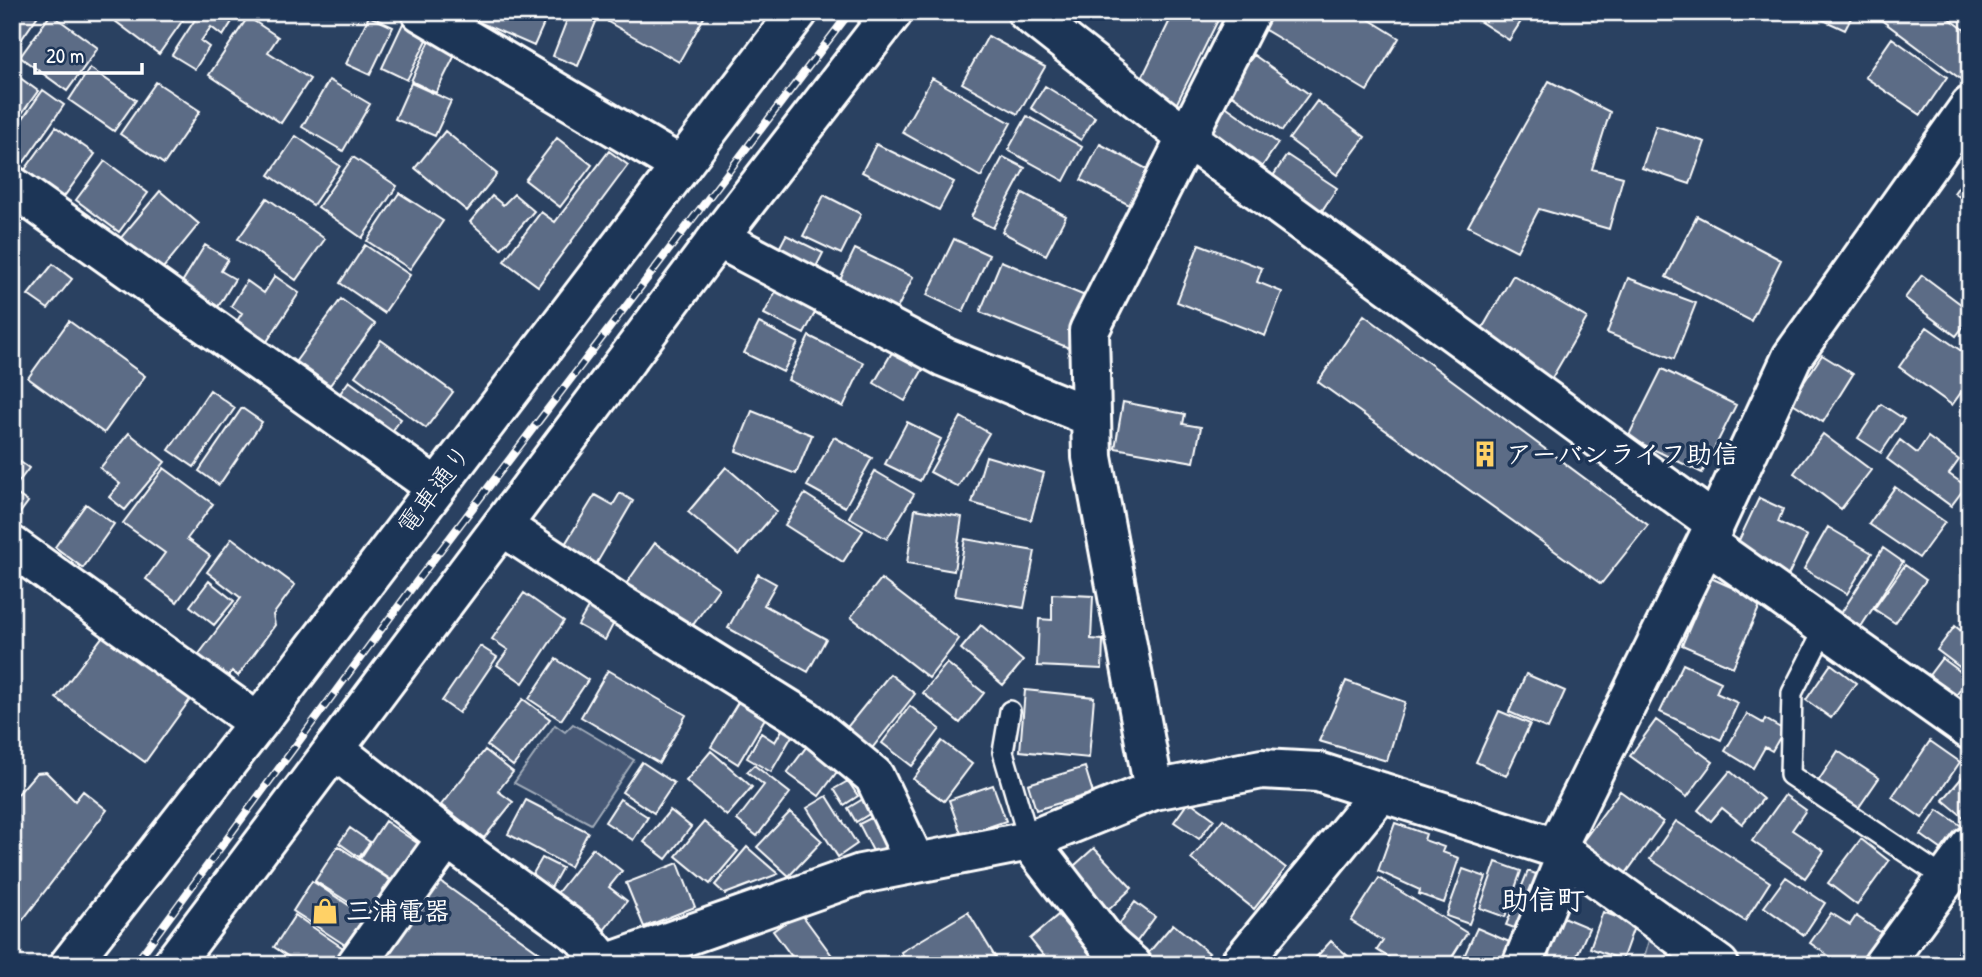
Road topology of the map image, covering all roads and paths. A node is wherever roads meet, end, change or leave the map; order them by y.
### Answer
1 (421, 12) edge
2 (798, 12) edge
3 (893, 12) edge
4 (1027, 12) edge
5 (1250, 12) edge
6 (1970, 106) edge
7 (1187, 138) junction
8 (681, 166) junction
9 (12, 186) edge
10 (718, 238) junction
11 (1091, 417) junction
12 (436, 487) junction
13 (502, 526) junction
14 (1711, 533) junction
15 (12, 546) edge
16 (1825, 628) junction
17 (1010, 711) dead end
18 (258, 723) junction
19 (1970, 730) edge
20 (334, 749) junction
21 (1154, 790) junction
22 (1381, 792) junction
23 (447, 838) junction
24 (1029, 841) junction
25 (1970, 846) edge
26 (1561, 852) junction
27 (915, 862) junction
28 (1946, 879) junction
29 (605, 964) edge
30 (1242, 964) edge
31 (69, 965) edge
32 (172, 965) edge
33 (356, 965) edge
34 (1132, 965) edge
35 (1522, 965) edge
36 (1719, 965) edge
37 (1883, 965) edge

1 - 8 street
2 - 8 street, 電車通り
3 - 10 street
4 - 7 street
5 - 7 street
6 - 14 street
7 - 11 street
7 - 14 street
8 - 12 street, 電車通り
9 - 12 street
10 - 11 street
10 - 13 street
11 - 21 street
12 - 18 street, 電車通り
13 - 20 street
13 - 27 street
14 - 16 street
14 - 26 street
15 - 18 street
16 - 19 street
16 - 28 lane
17 - 24 lane
18 - 31 street, 電車通り
20 - 23 street
20 - 32 street
21 - 22 street
21 - 24 street
22 - 26 street
22 - 30 street
23 - 29 street
23 - 33 street
24 - 27 street
24 - 34 street
25 - 28 street
26 - 35 street
26 - 36 street
27 - 29 street
28 - 37 street

